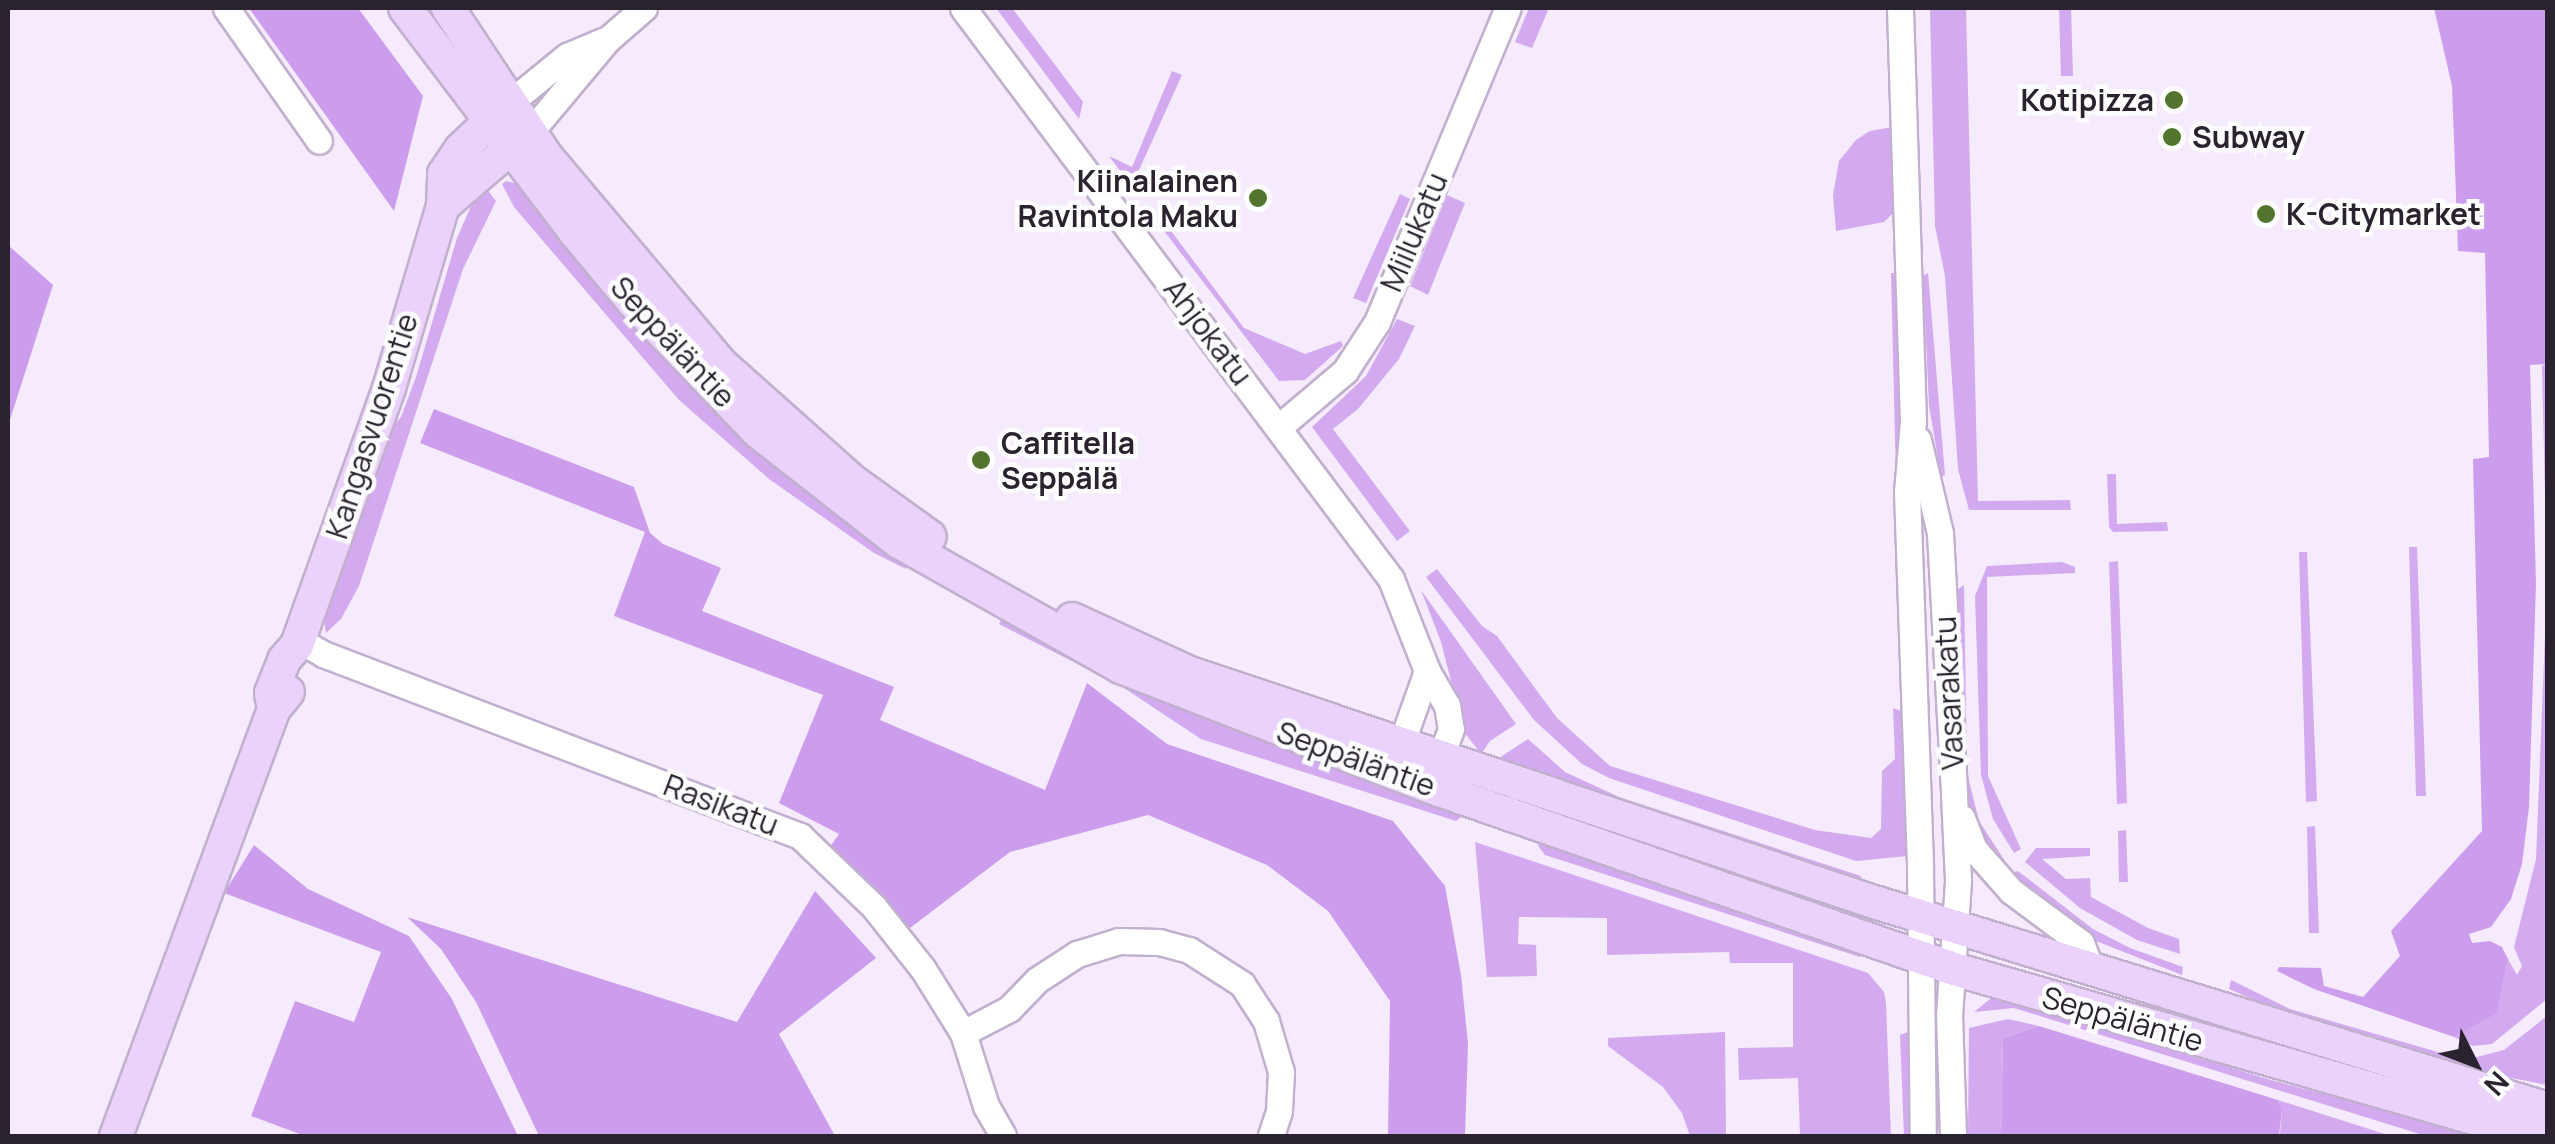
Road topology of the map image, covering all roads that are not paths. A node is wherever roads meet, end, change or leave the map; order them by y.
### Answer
1 (226, 8) edge
2 (405, 8) edge
3 (448, 8) edge
4 (644, 8) edge
5 (962, 8) edge
6 (1508, 8) edge
7 (1900, 8) edge
8 (607, 40) junction
9 (512, 100) junction
10 (509, 134) junction
11 (319, 141) dead end
12 (1913, 421) junction
13 (1279, 427) junction
14 (298, 642) junction
15 (1427, 671) junction
16 (1443, 756) junction
17 (1396, 758) junction
18 (1428, 786) junction
19 (1954, 796) junction
20 (1920, 917) junction
21 (1956, 929) junction
22 (1920, 956) junction
23 (1954, 969) junction
24 (2091, 970) junction
25 (964, 1033) junction
26 (2548, 1109) edge
27 (116, 1136) edge
28 (1003, 1136) edge
29 (1271, 1136) edge
30 (1922, 1136) edge
31 (1953, 1136) edge
32 (2536, 1136) edge

1 - 11 street
2 - 10 main road, Seppäläntie
3 - 9 main road
4 - 8 street
5 - 13 street, Ahjokatu
6 - 13 street, Miilukatu
7 - 12 street, Vasarakatu
8 - 9 street
8 - 10 street
9 - 10 main road, Kangasvuorentie
10 - 14 main road, Kangasvuorentie
10 - 17 main road, Seppäläntie
12 - 19 street, Vasarakatu
12 - 20 street, Vasarakatu
13 - 15 street, Ahjokatu
14 - 25 street, Rasikatu
14 - 27 main road, Kangasvuorentie
15 - 16 street, Ahjokatu
15 - 17 street
16 - 17 main road, Seppäläntie
16 - 18 street, Ahjokatu
16 - 20 main road, Seppäläntie
17 - 18 main road, Seppäläntie
18 - 22 main road, Seppäläntie
19 - 21 street, Vasarakatu
19 - 24 street, Seppäläntie
20 - 21 main road, Seppäläntie
20 - 22 street, Vasarakatu
21 - 23 street, Vasarakatu
21 - 24 main road, Seppäläntie
22 - 23 main road, Seppäläntie
22 - 30 street, Vasarakatu
23 - 31 street, Vasarakatu
23 - 32 main road, Seppäläntie
24 - 26 main road, Seppäläntie
25 - 28 street, Rasikatu
25 - 29 street

